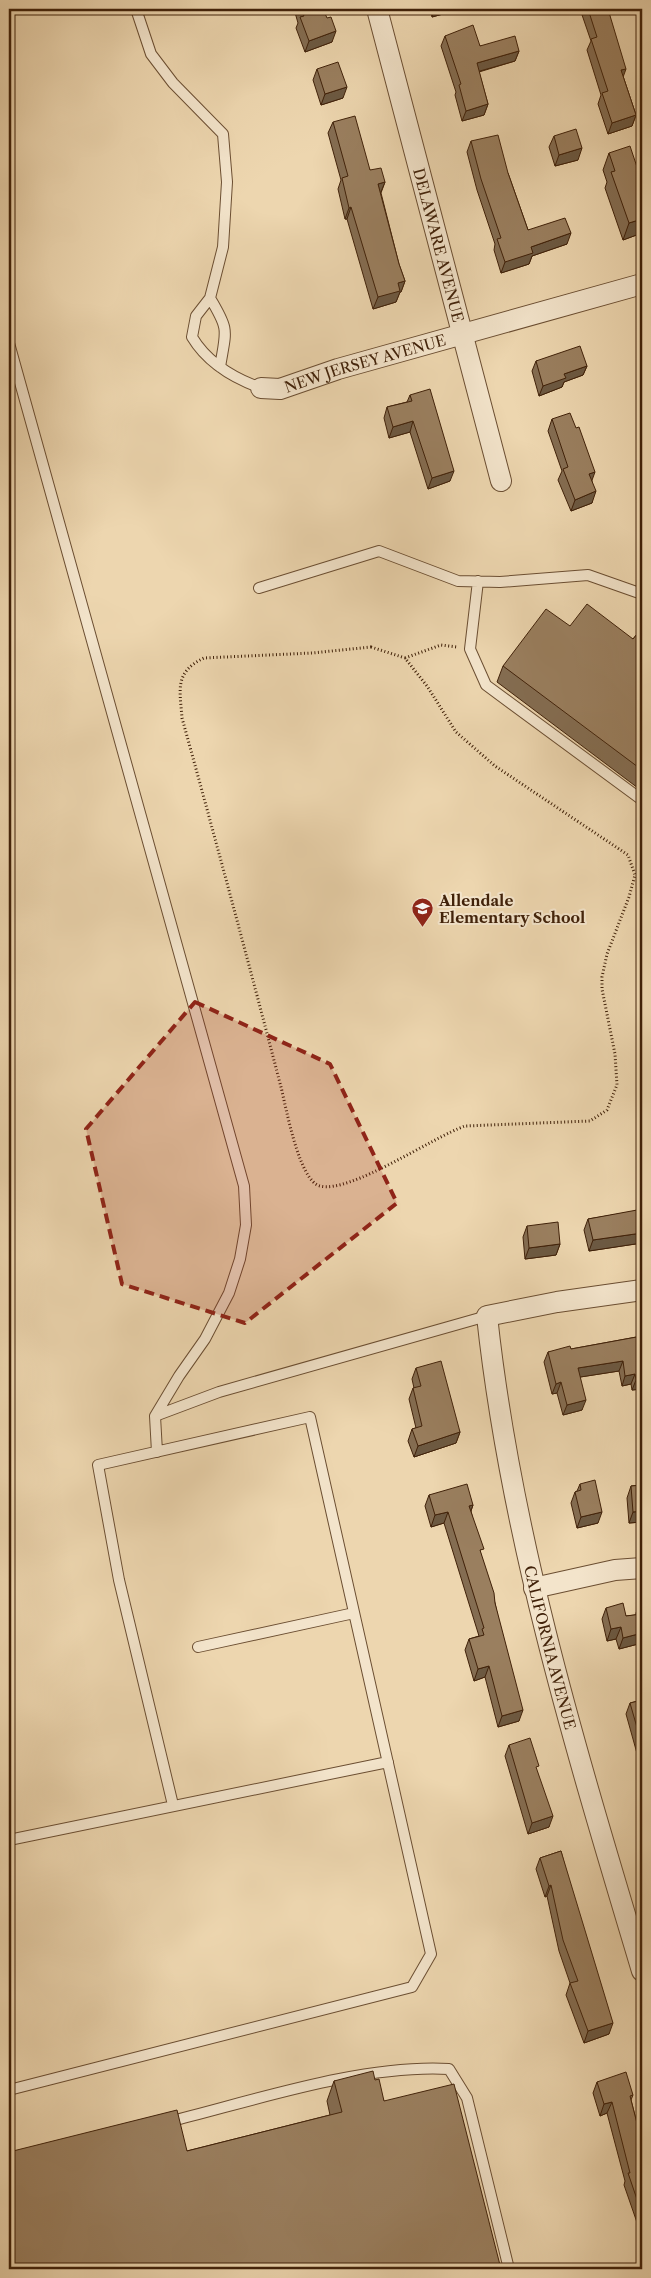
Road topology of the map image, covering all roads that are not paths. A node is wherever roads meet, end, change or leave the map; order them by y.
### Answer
1 (136, 9) edge
2 (376, 9) edge
3 (642, 284) edge
4 (210, 298) junction
5 (464, 334) junction
6 (9, 343) edge
7 (220, 367) junction
8 (261, 388) joint
9 (501, 481) dead end
10 (478, 581) junction
11 (259, 588) dead end
12 (642, 594) edge
13 (642, 800) edge
14 (642, 1290) edge
15 (487, 1316) junction
16 (155, 1416) junction
17 (157, 1452) junction
18 (642, 1568) edge
19 (534, 1588) junction
20 (354, 1613) junction
21 (198, 1646) dead end
22 (388, 1762) junction
23 (173, 1805) junction
24 (9, 1840) edge
25 (642, 1971) edge
26 (9, 2090) edge
27 (155, 2126) edge
28 (508, 2269) edge

1 - 4 lane
2 - 5 street, DELAWARE AVENUE
3 - 5 street, NEW JERSEY AVENUE
4 - 7 lane
4 - 7 lane
5 - 8 street, NEW JERSEY AVENUE
5 - 9 street, DELAWARE AVENUE
6 - 16 lane
7 - 8 lane
10 - 11 lane
10 - 12 lane
10 - 13 lane
14 - 15 street
15 - 16 lane
15 - 19 street, CALIFORNIA AVENUE
16 - 17 lane
17 - 20 lane
17 - 23 lane
18 - 19 street
19 - 25 street, CALIFORNIA AVENUE
20 - 21 lane
20 - 22 lane
22 - 23 lane
22 - 26 lane
23 - 24 lane
27 - 28 lane

